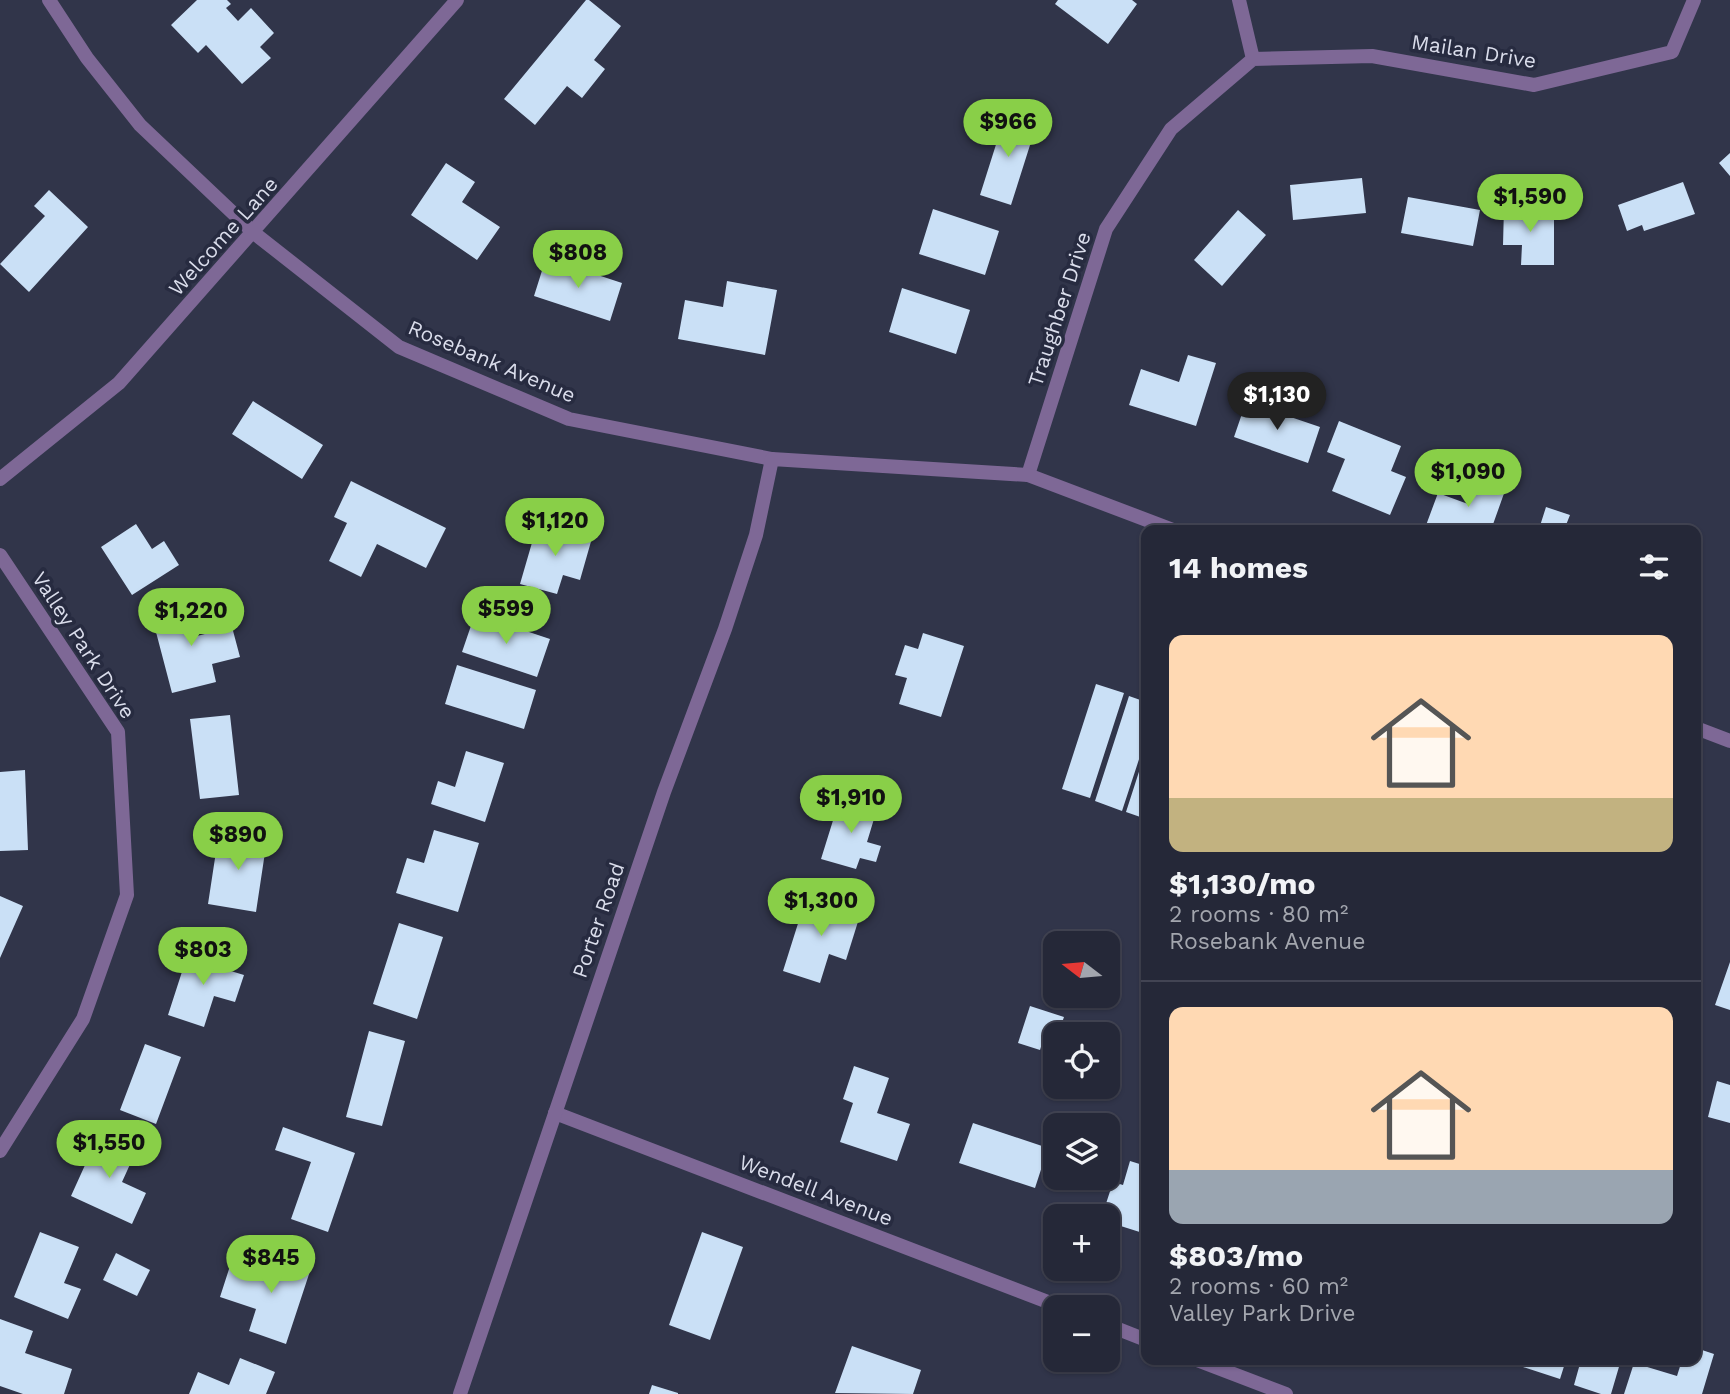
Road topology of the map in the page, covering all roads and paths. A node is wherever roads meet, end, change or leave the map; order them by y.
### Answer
1 (49, 0) edge
2 (457, 0) edge
3 (1239, 0) edge
4 (1694, 0) edge
5 (1253, 59) junction
6 (254, 233) junction
7 (772, 459) junction
8 (1028, 475) junction
9 (0, 479) edge
10 (1160, 525) edge
11 (0, 555) edge
12 (1701, 730) edge
13 (1730, 741) edge
14 (555, 1112) junction
15 (0, 1151) edge
16 (1043, 1300) edge
17 (1120, 1330) edge
18 (1141, 1338) edge
19 (1210, 1365) edge
20 (460, 1394) edge
21 (1286, 1394) edge

1 - 6 street, Rosebank Avenue
2 - 6 street, Welcome Lane
3 - 5 street
4 - 5 street, Mailan Drive
5 - 8 street, Traughber Drive
6 - 7 street, Rosebank Avenue
6 - 9 street, Welcome Lane
7 - 8 street, Rosebank Avenue
7 - 14 street, Porter Road
8 - 10 street, Rosebank Avenue
11 - 15 street, Valley Park Drive
12 - 13 street
14 - 16 street, Wendell Avenue
14 - 20 street, Porter Road
17 - 18 street
19 - 21 street

